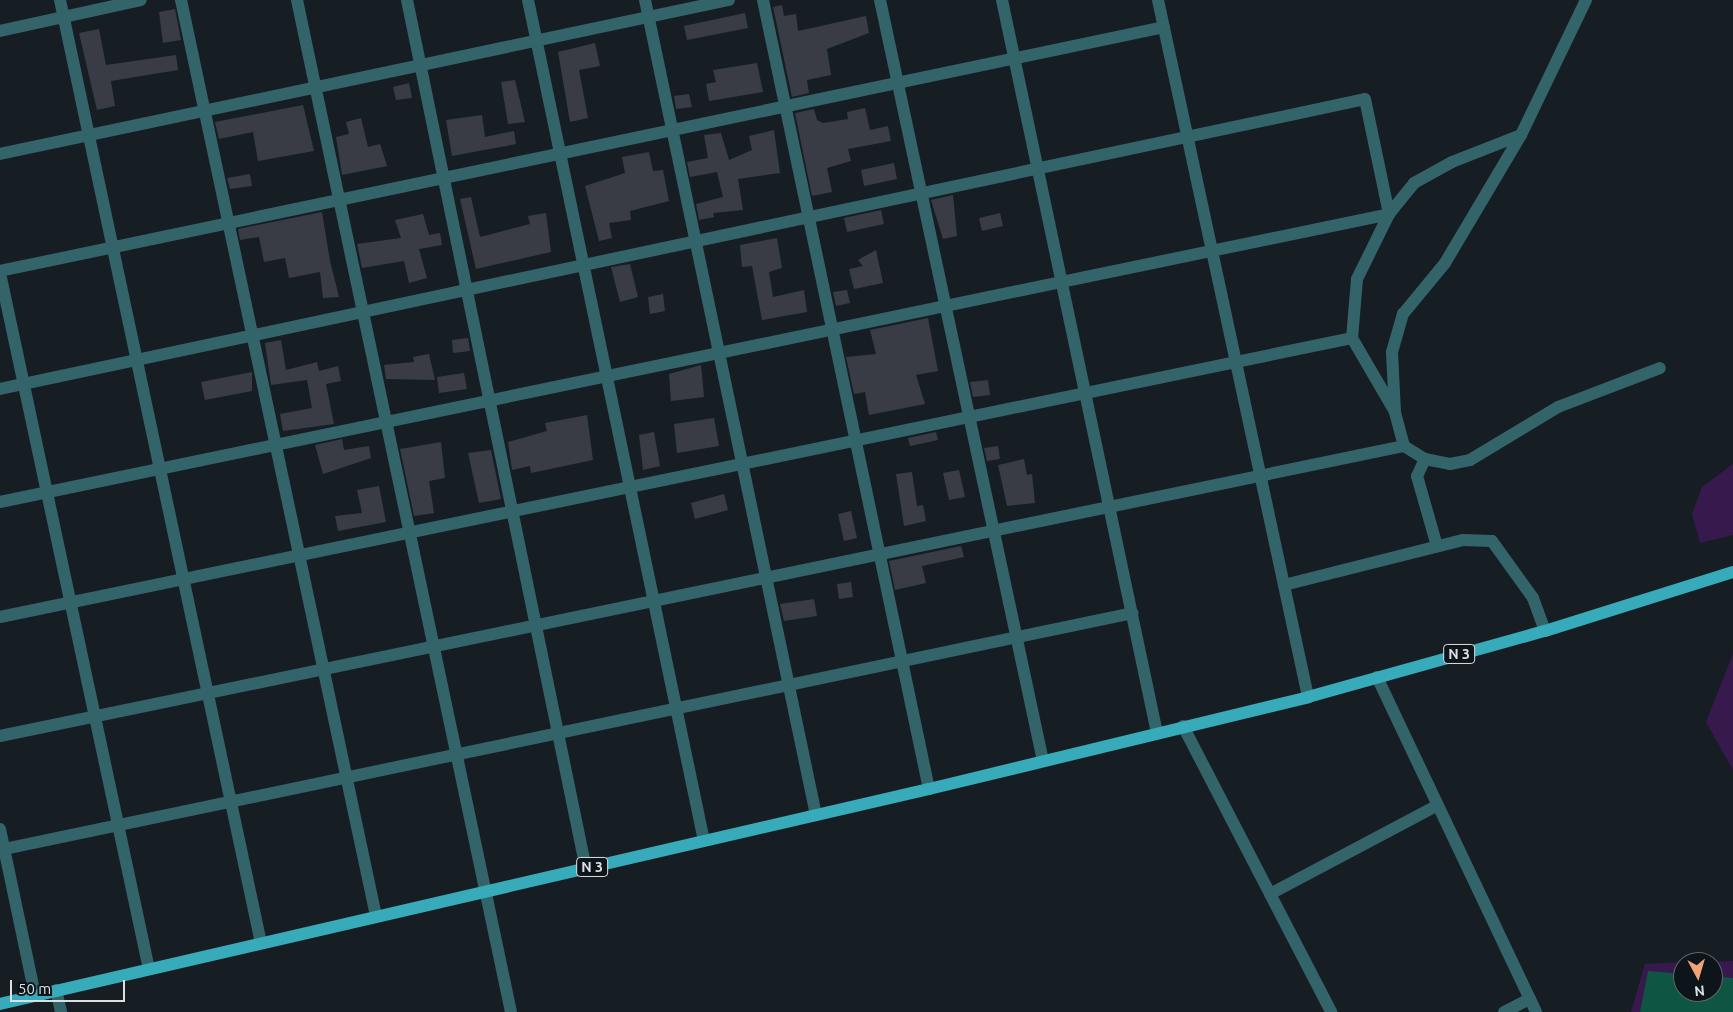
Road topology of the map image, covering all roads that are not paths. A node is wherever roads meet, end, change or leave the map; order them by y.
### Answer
1 (60, 0) edge
2 (141, 0) edge
3 (181, 0) edge
4 (297, 0) edge
5 (407, 0) edge
6 (528, 0) edge
7 (645, 0) edge
8 (729, 0) edge
9 (763, 0) edge
10 (880, 0) edge
11 (1002, 0) edge
12 (1158, 0) edge
13 (1586, 0) edge
14 (64, 17) junction
15 (649, 17) junction
16 (1164, 27) junction
17 (0, 31) edge
18 (536, 40) junction
19 (1015, 58) junction
20 (421, 65) junction
21 (898, 82) junction
22 (316, 87) junction
23 (785, 106) junction
24 (204, 110) junction
25 (673, 130) junction
26 (89, 135) junction
27 (1521, 135) junction
28 (1187, 137) junction
29 (560, 153) junction
30 (0, 154) edge
31 (1038, 169) junction
32 (444, 178) junction
33 (921, 194) junction
34 (339, 200) junction
35 (1389, 214) junction
36 (808, 218) junction
37 (228, 222) junction
38 (696, 242) junction
39 (112, 247) junction
40 (1212, 250) junction
41 (584, 265) junction
42 (0, 272) edge
43 (1062, 281) junction
44 (467, 290) junction
45 (945, 306) junction
46 (363, 312) junction
47 (832, 329) junction
48 (252, 335) junction
49 (1352, 338) junction
50 (719, 353) junction
51 (136, 360) junction
52 (1236, 362) junction
53 (1660, 368) dead end
54 (607, 376) junction
55 (23, 384) junction
56 (0, 389) edge
57 (1086, 393) junction
58 (490, 400) junction
59 (1395, 412) junction
60 (969, 417) junction
61 (386, 422) junction
62 (855, 441) junction
63 (275, 444) junction
64 (1404, 446) junction
65 (1425, 459) junction
66 (742, 464) junction
67 (159, 468) junction
68 (1260, 476) junction
69 (630, 487) junction
70 (46, 492) junction
71 (0, 502) edge
72 (1110, 507) junction
73 (513, 511) junction
74 (993, 531) junction
75 (409, 532) junction
76 (1436, 546) junction
77 (298, 555) junction
78 (879, 555) junction
79 (1733, 572) edge
80 (766, 578) junction
81 (183, 579) junction
82 (1284, 585) junction
83 (654, 601) junction
84 (70, 602) junction
85 (1132, 613) junction
86 (0, 616) edge
87 (537, 625) junction
88 (1545, 631) junction
89 (1016, 637) junction
90 (433, 647) junction
91 (901, 661) junction
92 (322, 669) junction
93 (1377, 677) junction
94 (789, 685) junction
95 (207, 693) junction
96 (1308, 697) junction
97 (677, 708) junction
98 (94, 717) junction
99 (1183, 726) junction
100 (559, 733) junction
101 (1158, 733) junction
102 (0, 736) edge
103 (456, 754) junction
104 (1043, 761) junction
105 (345, 777) junction
106 (929, 789) junction
107 (230, 802) junction
108 (1436, 806) junction
109 (816, 815) junction
110 (117, 825) junction
111 (0, 829) edge
112 (704, 841) junction
113 (2, 849) edge
114 (586, 869) junction
115 (485, 891) junction
116 (1270, 894) junction
117 (376, 916) junction
118 (260, 943) junction
119 (149, 969) junction
120 (56, 990) junction
121 (35, 995) junction
122 (1530, 999) junction
123 (0, 1004) edge
124 (61, 1012) edge
125 (512, 1012) edge
126 (1331, 1012) edge
127 (1504, 1012) edge
128 (1536, 1012) edge

1 - 14 street
2 - 14 street
3 - 24 street
4 - 22 street
5 - 20 street
6 - 18 street
7 - 15 street
8 - 15 street
9 - 23 street
10 - 21 street
11 - 19 street
12 - 16 street
13 - 27 street
14 - 17 street
14 - 26 street
15 - 18 street
15 - 25 street
16 - 19 street
16 - 28 street
18 - 20 street
18 - 29 street
19 - 21 street
19 - 31 street
20 - 22 street
20 - 32 street
21 - 23 street
21 - 33 street
22 - 24 street
22 - 34 street
23 - 25 street
23 - 36 street
24 - 26 street
24 - 37 street
25 - 29 street
25 - 38 street
26 - 30 street
26 - 39 street
27 - 35 street
27 - 59 street
28 - 31 street
28 - 35 street
28 - 40 street
29 - 32 street
29 - 41 street
31 - 33 street
31 - 43 street
32 - 34 street
32 - 44 street
33 - 36 street
33 - 45 street
34 - 37 street
34 - 46 street
35 - 40 street
35 - 49 street
36 - 38 street
36 - 47 street
37 - 39 street
37 - 48 street
38 - 41 street
38 - 50 street
39 - 42 street
39 - 51 street
40 - 43 street
40 - 52 street
41 - 44 street
41 - 54 street
42 - 55 street
43 - 45 street
43 - 57 street
44 - 46 street
44 - 58 street
45 - 47 street
45 - 60 street
46 - 48 street
46 - 61 street
47 - 50 street
47 - 62 street
48 - 51 street
48 - 63 street
49 - 52 street
49 - 59 street
50 - 54 street
50 - 66 street
51 - 55 street
51 - 67 street
52 - 57 street
52 - 68 street
53 - 65 street
54 - 58 street
54 - 69 street
55 - 56 street
55 - 70 street
57 - 60 street
57 - 72 street
58 - 61 street
58 - 73 street
59 - 64 street
60 - 62 street
60 - 74 street
61 - 63 street
61 - 75 street
62 - 66 street
62 - 78 street
63 - 67 street
63 - 77 street
64 - 65 street
64 - 68 street
65 - 76 street
66 - 69 street
66 - 80 street
67 - 70 street
67 - 81 street
68 - 72 street
68 - 82 street
69 - 73 street
69 - 83 street
70 - 71 street
70 - 84 street
72 - 74 street
72 - 85 street
73 - 75 street
73 - 87 street
74 - 78 street
74 - 89 street
75 - 77 street
75 - 90 street
76 - 82 street
76 - 88 street
77 - 81 street
77 - 92 street
78 - 80 street
78 - 91 street
79 - 88 main road, N 3
80 - 83 street
80 - 94 street
81 - 84 street
81 - 95 street
82 - 96 street
83 - 87 street
83 - 97 street
84 - 86 street
84 - 98 street
85 - 89 street
85 - 101 street
87 - 90 street
87 - 100 street
88 - 93 main road, N 3
89 - 91 street
89 - 104 street
90 - 92 street
90 - 103 street
91 - 94 street
91 - 106 street
92 - 95 street
92 - 105 street
93 - 96 main road, N 3
93 - 108 street
94 - 97 street
94 - 109 street
95 - 98 street
95 - 107 street
96 - 99 main road, N 3
97 - 100 street
97 - 112 street
98 - 102 street
98 - 110 street
99 - 101 main road, N 3
99 - 116 street
100 - 103 street
100 - 114 street
101 - 104 main road, N 3
103 - 105 street
103 - 115 street
104 - 106 main road, N 3
105 - 107 street
105 - 117 street
106 - 109 main road, N 3
107 - 110 street
107 - 118 street
108 - 116 street
108 - 122 street
109 - 112 main road, N 3
110 - 113 street
110 - 119 street
111 - 113 street
112 - 114 main road, N 3
113 - 121 street
114 - 115 main road, N 3
115 - 117 main road, N 3
115 - 125 street
116 - 126 street
117 - 118 main road, N 3
118 - 119 main road, N 3
119 - 120 main road, N 3
120 - 121 main road, N 3
120 - 124 street
121 - 123 main road, N 3
122 - 127 street
122 - 128 street

